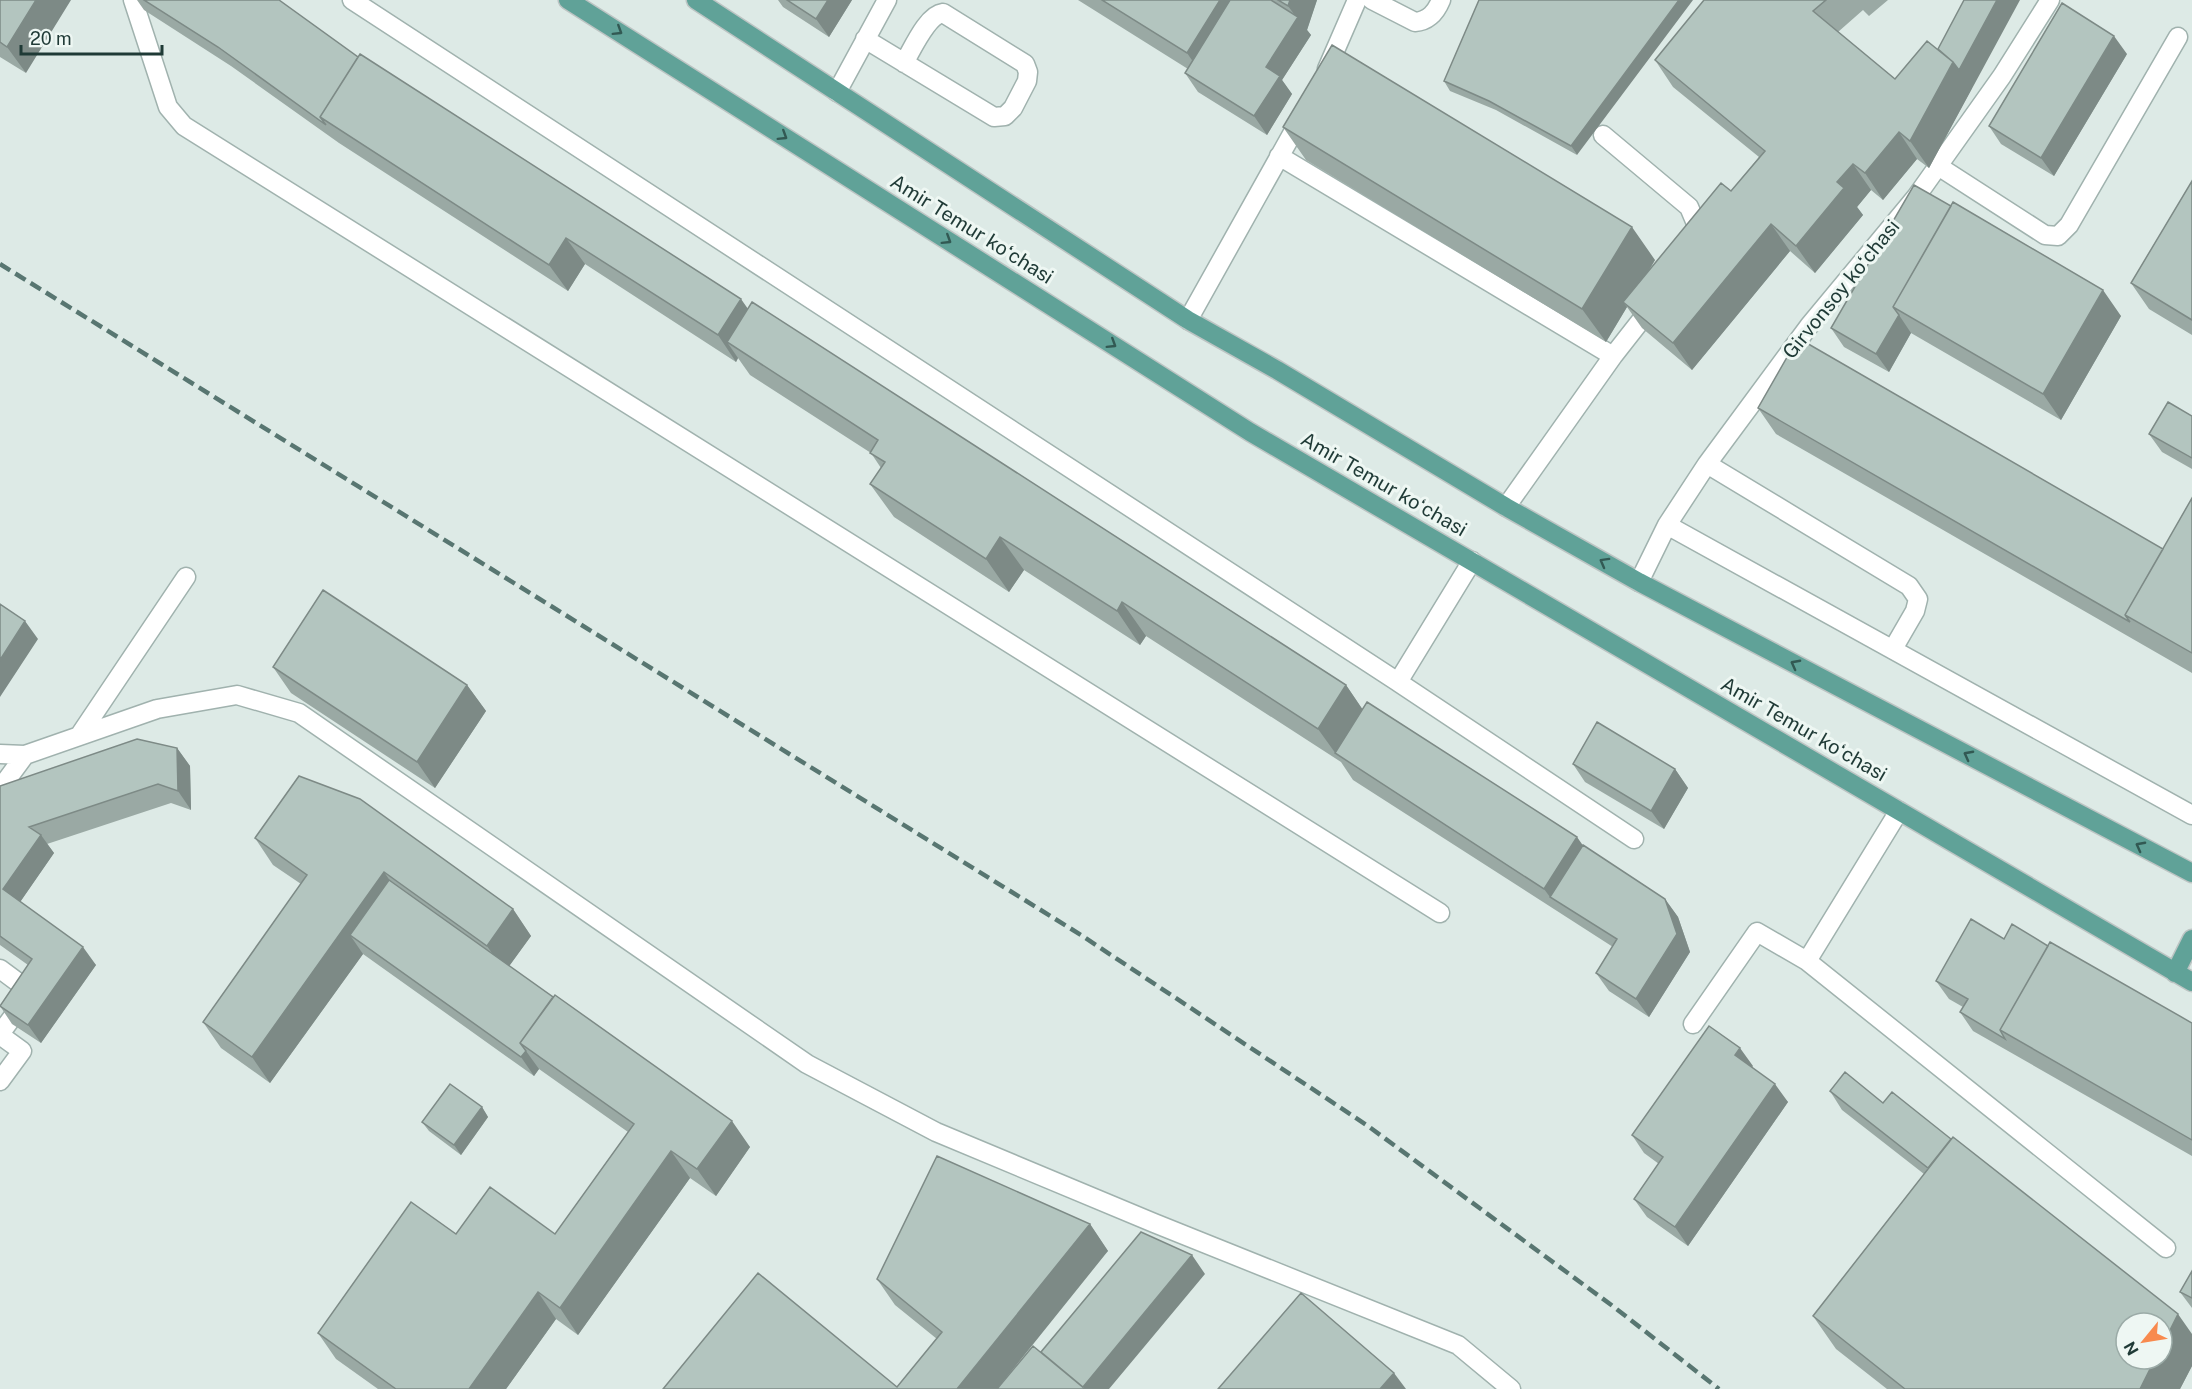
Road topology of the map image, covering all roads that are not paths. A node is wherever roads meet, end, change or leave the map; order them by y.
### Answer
1 (133, 0) edge
2 (352, 0) edge
3 (568, 0) edge
4 (696, 0) edge
5 (887, 0) edge
6 (1357, 0) edge
7 (1372, 0) edge
8 (1441, 0) edge
9 (2050, 0) edge
10 (2178, 37) dead end
11 (865, 39) junction
12 (904, 63) junction
13 (837, 92) junction
14 (1603, 135) dead end
15 (1279, 156) junction
16 (1938, 166) junction
17 (1690, 255) edge
18 (1663, 292) edge
19 (1188, 320) junction
20 (1612, 356) junction
21 (1707, 464) junction
22 (1506, 507) junction
23 (1667, 525) junction
24 (1472, 561) junction
25 (186, 577) dead end
26 (1639, 582) junction
27 (1893, 649) junction
28 (1398, 682) junction
29 (79, 736) junction
30 (0, 754) edge
31 (25, 755) junction
32 (0, 789) edge
33 (1899, 811) junction
34 (2192, 815) edge
35 (1634, 839) dead end
36 (2192, 873) edge
37 (1440, 913) dead end
38 (2192, 939) edge
39 (1806, 961) junction
40 (0, 969) edge
41 (2175, 973) junction
42 (2192, 982) edge
43 (1693, 1024) dead end
44 (0, 1034) edge
45 (0, 1081) edge
46 (2166, 1248) dead end
47 (1512, 1389) edge

1 - 37 street
2 - 28 street
3 -> 24 main road, Amir Temur koʻchasi
4 - 13 main road, Amir Temur koʻchasi
5 - 11 street
6 - 15 street
7 - 8 street
9 - 16 street, Girvonsoy koʻchasi
10 - 16 street
11 - 12 street
11 - 13 street
12 - 12 street
13 - 19 main road, Amir Temur koʻchasi
14 - 17 street
15 - 19 street
15 - 20 street
16 - 21 street, Girvonsoy koʻchasi
18 - 20 street
19 - 22 main road, Amir Temur koʻchasi
20 - 22 street
21 - 23 street, Girvonsoy koʻchasi
21 - 27 street
26 -> 22 main road, Amir Temur koʻchasi
23 - 26 street, Girvonsoy koʻchasi
23 - 27 street
24 - 28 street
24 - 33 main road, Amir Temur koʻchasi
25 - 29 street
36 -> 26 main road, Amir Temur koʻchasi
27 - 34 street
28 - 35 street
29 - 31 street
29 - 47 street
30 - 31 street
31 - 32 street
33 - 39 street
33 - 41 main road, Amir Temur koʻchasi
38 - 41 main road
39 - 43 street
39 - 46 street
40 - 44 street
41 - 42 main road, Amir Temur koʻchasi
44 - 45 street

